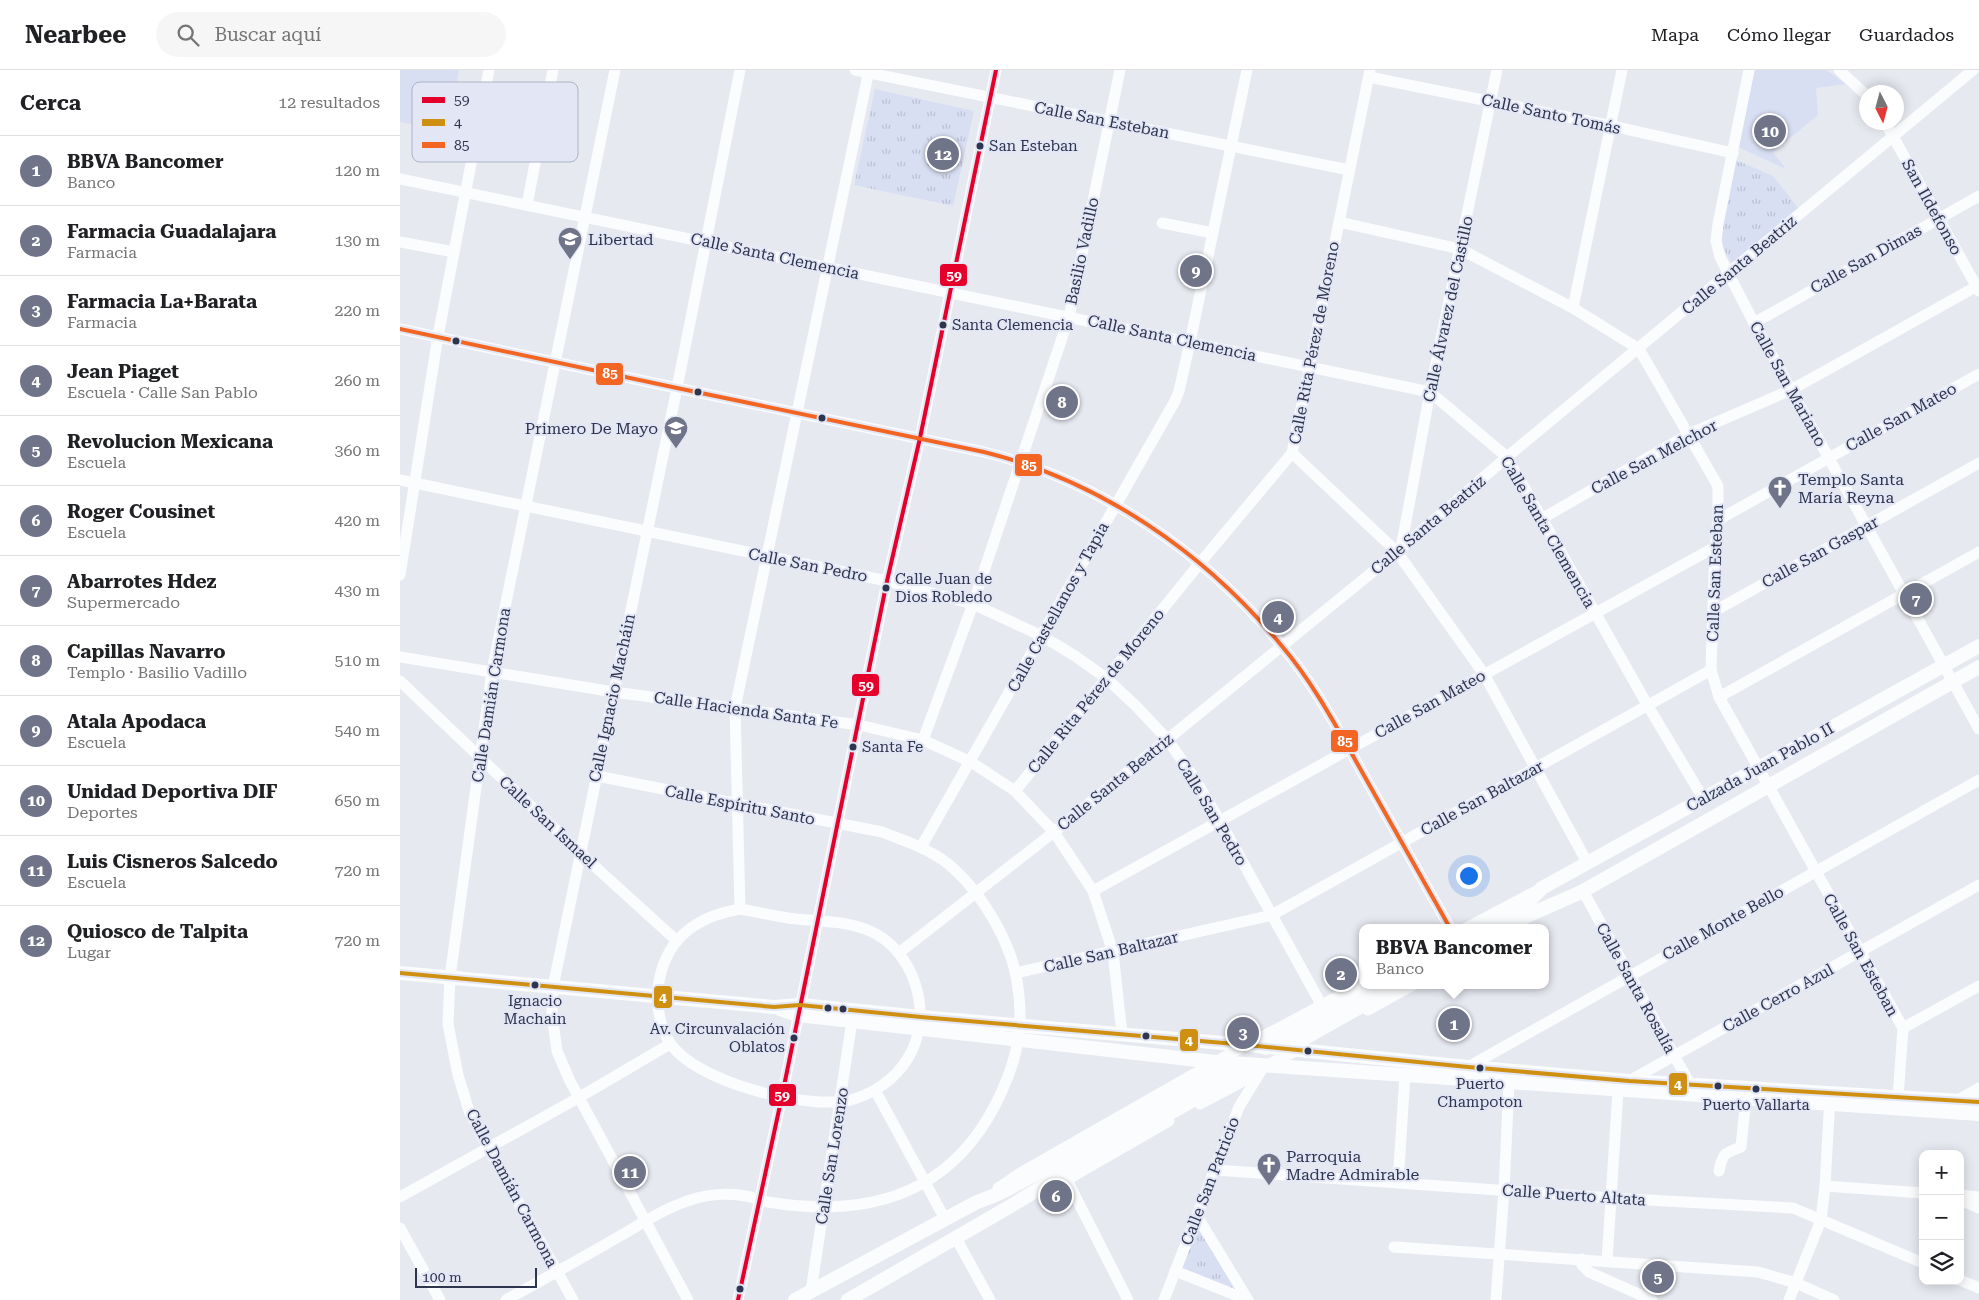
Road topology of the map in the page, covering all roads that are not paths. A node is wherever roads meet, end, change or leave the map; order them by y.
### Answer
1 (615, 70) edge
2 (740, 70) edge
3 (855, 70) edge
4 (996, 70) edge
5 (1120, 70) edge
6 (1247, 70) edge
7 (1497, 70) edge
8 (1622, 70) edge
9 (1749, 70) edge
10 (1839, 70) edge
11 (1973, 70) edge
12 (869, 71) edge
13 (1370, 73) edge
14 (1859, 89) edge
15 (991, 98) junction
16 (1491, 101) junction
17 (1109, 122) junction
18 (1612, 126) junction
19 (1890, 130) edge
20 (1894, 136) junction
21 (1231, 146) junction
22 (1733, 153) junction
23 (472, 162) edge
24 (535, 162) edge
25 (1349, 170) junction
26 (400, 179) edge
27 (466, 192) junction
28 (1979, 196) edge
29 (527, 205) junction
30 (586, 218) junction
31 (1939, 218) junction
32 (1339, 222) junction
33 (1162, 223) dead end
34 (1213, 233) junction
35 (400, 242) edge
36 (706, 242) junction
37 (1460, 249) junction
38 (454, 252) junction
39 (828, 268) junction
40 (1728, 275) junction
41 (1978, 288) edge
42 (949, 292) junction
43 (1573, 308) junction
44 (1069, 317) junction
45 (1754, 323) junction
46 (400, 329) edge
47 (438, 336) junction
48 (1190, 342) junction
49 (1639, 350) junction
50 (556, 361) junction
51 (1310, 367) junction
52 (1979, 374) edge
53 (677, 388) junction
54 (1792, 390) junction
55 (1430, 392) junction
56 (797, 413) junction
57 (1689, 434) junction
58 (920, 438) junction
59 (1292, 453) junction
60 (1507, 457) junction
61 (1829, 458) junction
62 (1020, 462) junction
63 (1979, 463) edge
64 (400, 480) edge
65 (413, 483) junction
66 (1116, 504) junction
67 (526, 507) junction
68 (1543, 518) junction
69 (1718, 520) junction
70 (1866, 526) junction
71 (646, 532) junction
72 (1715, 547) junction
73 (1399, 550) junction
74 (1979, 552) edge
75 (767, 557) junction
76 (1200, 563) junction
77 (400, 575) edge
78 (887, 581) junction
79 (1904, 594) junction
80 (973, 604) junction
81 (1713, 612) junction
82 (1595, 614) junction
83 (1042, 636) junction
84 (1282, 646) junction
85 (1979, 646) edge
86 (400, 657) edge
87 (1944, 666) junction
88 (1979, 667) edge
89 (1711, 670) junction
90 (492, 671) junction
91 (1484, 674) junction
92 (1106, 678) junction
93 (400, 681) edge
94 (1953, 682) junction
95 (614, 692) junction
96 (1720, 697) junction
97 (1648, 706) junction
98 (735, 708) junction
99 (859, 725) junction
100 (1979, 729) edge
101 (923, 740) junction
102 (1167, 740) junction
103 (1349, 749) junction
104 (480, 758) junction
105 (971, 762) junction
106 (1536, 768) junction
107 (1758, 768) junction
108 (596, 776) junction
109 (1979, 780) edge
110 (1768, 786) junction
111 (1015, 791) junction
112 (1703, 798) junction
113 (736, 805) junction
114 (1220, 821) junction
115 (838, 824) junction
116 (1054, 832) junction
117 (1403, 842) junction
118 (922, 847) junction
119 (580, 853) junction
120 (1587, 862) junction
121 (1815, 872) junction
122 (1979, 885) edge
123 (1542, 888) junction
124 (1583, 890) junction
125 (1093, 891) junction
126 (976, 893) junction
127 (1557, 904) junction
128 (740, 909) junction
129 (1272, 915) junction
130 (817, 920) junction
131 (1448, 924) edge
132 (1474, 924) edge
133 (1490, 924) edge
134 (1510, 924) edge
135 (1522, 924) edge
136 (677, 940) junction
137 (900, 952) junction
138 (1113, 952) junction
139 (1860, 952) junction
140 (400, 973) edge
141 (1016, 973) junction
142 (1629, 975) junction
143 (450, 977) junction
144 (1359, 985) edge
145 (1979, 986) edge
146 (553, 987) junction
147 (1372, 989) edge
148 (1392, 989) edge
149 (1406, 989) edge
150 (658, 996) junction
151 (1321, 1004) junction
152 (799, 1010) junction
153 (1297, 1018) junction
154 (852, 1021) junction
155 (921, 1023) junction
156 (1021, 1025) junction
157 (1903, 1028) junction
158 (1122, 1034) junction
159 (1019, 1040) junction
160 (1315, 1040) junction
161 (670, 1044) junction
162 (1247, 1045) junction
163 (1297, 1051) junction
164 (1674, 1056) junction
165 (1215, 1062) junction
166 (1265, 1066) junction
167 (1468, 1067) junction
168 (1405, 1075) junction
169 (1192, 1076) junction
170 (1629, 1080) junction
171 (1509, 1082) junction
172 (1690, 1084) junction
173 (1979, 1088) edge
174 (875, 1090) junction
175 (1618, 1090) junction
176 (782, 1096) junction
177 (578, 1098) junction
178 (1746, 1098) junction
179 (1898, 1098) junction
180 (1830, 1099) junction
181 (1205, 1101) junction
182 (1956, 1101) junction
183 (841, 1102) junction
184 (1979, 1102) edge
185 (1979, 1114) edge
186 (488, 1148) junction
187 (1087, 1153) junction
188 (1215, 1170) junction
189 (1719, 1171) dead end
190 (1067, 1180) junction
191 (924, 1183) junction
192 (1398, 1183) junction
193 (1826, 1186) junction
194 (1504, 1190) junction
195 (1919, 1193) edge
196 (1964, 1195) edge
197 (400, 1197) edge
198 (1979, 1197) edge
199 (1611, 1198) junction
200 (760, 1200) junction
201 (1964, 1202) edge
202 (975, 1203) junction
203 (825, 1207) junction
204 (1009, 1207) junction
205 (1979, 1208) edge
206 (1197, 1216) junction
207 (945, 1219) junction
208 (1822, 1220) junction
209 (647, 1221) junction
210 (400, 1228) edge
211 (956, 1238) junction
212 (1394, 1247) dead end
213 (1499, 1255) junction
214 (1582, 1260) junction
215 (1607, 1261) junction
216 (1919, 1262) edge
217 (1175, 1271) junction
218 (558, 1272) junction
219 (1964, 1282) edge
220 (1796, 1283) junction
221 (1979, 1288) edge
222 (811, 1291) junction
223 (440, 1300) edge
224 (506, 1300) edge
225 (574, 1300) edge
226 (688, 1300) edge
227 (738, 1300) edge
228 (795, 1300) edge
229 (849, 1300) edge
230 (990, 1300) edge
231 (1128, 1300) edge
232 (1164, 1300) edge
233 (1248, 1300) edge
234 (1496, 1300) edge
235 (1652, 1300) edge
236 (1789, 1300) edge
237 (1834, 1300) edge

1 - 30 street, Calle Damián Carmona
2 - 36 street, Calle Ignacio Macháin
3 - 12 street, Calle San Esteban
4 - 15 street
5 - 17 street, Basilio Vadillo
6 - 21 street, Calle Castellanos y Tapia
7 - 16 street, Calle Álvarez del Castillo
8 - 18 street
9 - 22 street, Calle San Mariano
10 - 14 street
11 - 20 street, Calle Santa Beatriz
12 - 15 street, Calle San Esteban
12 - 39 street
13 - 16 street, Calle Santo Tomás
13 - 25 street, Calle Rita Pérez de Moreno
15 - 17 street, Calle San Esteban
15 - 42 street
16 - 18 street, Calle Santo Tomás
16 - 37 street, Calle Álvarez del Castillo
17 - 21 street, Calle San Esteban
17 - 44 street, Basilio Vadillo
18 - 22 street, Calle Santo Tomás
18 - 43 street
19 - 20 street, San Ildefonso
20 - 31 street, San Ildefonso
20 - 40 street, Calle Santa Beatriz
21 - 25 street, Calle San Esteban
21 - 34 street, Calle Castellanos y Tapia
22 - 40 street, Calle San Mariano
23 - 27 street
24 - 29 street
25 - 32 street, Calle Rita Pérez de Moreno
26 - 27 street, Calle Santa Clemencia
27 - 29 street, Calle Santa Clemencia
27 - 38 street
28 - 31 street, Calle San Dimas
29 - 30 street, Calle Santa Clemencia
30 - 36 street, Calle Santa Clemencia
30 - 50 street, Calle Damián Carmona
31 - 41 street, San Ildefonso
31 - 45 street, Calle San Dimas
32 - 37 street, Calle San Esteban
32 - 51 street, Calle Rita Pérez de Moreno
33 - 34 street
34 - 48 street, Calle Castellanos y Tapia
35 - 38 street
36 - 39 street, Calle Santa Clemencia
36 - 53 street, Calle Ignacio Macháin
37 - 43 street, Calle San Esteban
37 - 55 street, Calle Álvarez del Castillo
38 - 47 street
39 - 42 street, Calle Santa Clemencia
39 - 56 street
40 - 45 street, Calle San Mariano
40 - 49 street, Calle Santa Beatriz
41 - 54 street, Calle San Melchor
42 - 44 street, Calle Santa Clemencia
42 - 58 street
43 - 49 street, Calle San Esteban
44 - 48 street, Calle Santa Clemencia
44 - 62 street, Basilio Vadillo
45 - 54 street, Calle San Mariano
46 - 47 street
47 - 50 street
47 - 65 street
48 - 51 street, Calle Santa Clemencia
48 - 66 street, Calle Castellanos y Tapia
49 - 57 street, Calle San Esteban
49 - 60 street, Calle Santa Beatriz
50 - 53 street
50 - 67 street, Calle Damián Carmona
51 - 55 street, Calle Santa Clemencia
51 - 59 street, Calle Rita Pérez de Moreno
52 - 61 street, Calle San Mateo
53 - 56 street
53 - 71 street, Calle Ignacio Macháin
54 - 57 street, Calle San Melchor
54 - 61 street, Calle San Mariano
55 - 60 street, Calle Santa Clemencia
55 - 73 street, Calle Álvarez del Castillo
56 - 58 street
56 - 75 street
57 - 68 street, Calle San Melchor
57 - 69 street, Calle San Esteban
58 - 62 street
58 - 78 street
59 - 73 street
59 - 76 street, Calle Rita Pérez de Moreno
60 - 68 street, Calle Santa Clemencia
60 - 73 street, Calle Santa Beatriz
61 - 69 street, Calle San Mateo
61 - 70 street, Calle San Mariano
62 - 66 street
62 - 80 street, Basilio Vadillo
63 - 70 street, Calle San Gaspar
64 - 65 street, Calle San Pedro
65 - 67 street, Calle San Pedro
65 - 77 street
66 - 76 street
66 - 83 street, Calle Castellanos y Tapia
67 - 71 street, Calle San Pedro
67 - 90 street, Calle Damián Carmona
68 - 82 street, Calle Santa Clemencia
69 - 72 street, Calle San Esteban
70 - 79 street, Calle San Mariano
70 - 81 street, Calle San Gaspar
71 - 75 street, Calle San Pedro
71 - 95 street, Calle Ignacio Macháin
72 - 81 street, Calle San Esteban
72 - 82 street, Calle San Mateo
73 - 84 street, Calle Santa Beatriz
73 - 91 street
74 - 79 street
75 - 78 street, Calle San Pedro
75 - 98 street
76 - 84 street
76 - 92 street, Calle Rita Pérez de Moreno
78 - 80 street, Calle San Pedro
78 - 99 street
79 - 87 street, Calle San Mariano
79 - 96 street
80 - 83 street, Calle San Pedro
80 - 101 street, Basilio Vadillo
81 - 89 street, Calle San Esteban
82 - 91 street, Calle San Mateo
82 - 97 street, Calle Santa Clemencia
83 - 92 street, Calle San Pedro
83 - 105 street, Calle Castellanos y Tapia
84 - 102 street, Calle Santa Beatriz
84 - 103 street
85 - 87 main road, Calzada Juan Pablo II
86 - 90 street, Calle Hacienda Santa Fe
87 - 94 street, Calle San Mariano
87 - 107 main road, Calzada Juan Pablo II
88 - 94 main road, Calzada Juan Pablo II
89 - 96 street, Calle San Esteban
89 - 97 street, Calle San Baltazar
90 - 95 street, Calle Hacienda Santa Fe
90 - 104 street, Calle Damián Carmona
91 - 103 street, Calle San Mateo
91 - 106 street
92 - 102 street, Calle San Pedro
92 - 111 street, Calle Rita Pérez de Moreno
93 - 104 street, Calle San Ismael
94 - 100 street, Calle San Mariano
94 - 110 main road, Calzada Juan Pablo II
95 - 98 street, Calle Hacienda Santa Fe
95 - 108 street, Calle Ignacio Macháin
96 - 107 street, Calle San Esteban
97 - 106 street, Calle San Baltazar
97 - 112 street, Calle Santa Clemencia
98 - 99 street, Calle Hacienda Santa Fe
98 - 113 street
99 - 101 street, Calle Hacienda Santa Fe
99 - 115 street
101 - 105 street, Calle Hacienda Santa Fe
102 - 114 street, Calle San Pedro
102 - 116 street, Calle Santa Beatriz
103 - 114 street, Calle San Mateo
103 - 117 street
104 - 119 street, Calle San Ismael
104 - 143 street, Calle Damián Carmona
105 - 111 street, Calle Hacienda Santa Fe
105 - 118 street, Calle Castellanos y Tapia
106 - 117 street, Calle San Baltazar
106 - 120 street
107 - 110 street, Calle San Esteban
107 - 112 main road, Calzada Juan Pablo II
108 - 113 street, Calle Espíritu Santo
108 - 119 street, Calle Ignacio Macháin
109 - 121 street, Calle Monte Bello
110 - 121 street, Calle San Esteban
110 - 124 main road, Calzada Juan Pablo II
111 - 116 street, Calle Hacienda Santa Fe
112 - 120 main road, Calzada Juan Pablo II
113 - 115 street, Calle Espíritu Santo
113 - 128 street
114 - 125 street, Calle San Mateo
114 - 129 street, Calle San Pedro
115 - 118 street, Calle Espíritu Santo
115 - 130 street
116 - 125 street, Calle Hacienda Santa Fe
116 - 126 street, Calle Santa Beatriz
117 - 129 street, Calle San Baltazar
117 - 131 street
118 - 126 street, Calle Espíritu Santo
119 - 136 street, Calle San Ismael
119 - 146 street, Calle Ignacio Macháin
120 - 123 main road, Calzada Juan Pablo II
121 - 139 street, Calle San Esteban
121 - 142 street, Calle Monte Bello
122 - 139 street, Calle Cerro Azul
123 - 132 street, Calzada Juan Pablo II
123 - 133 main road, Calzada Juan Pablo II
124 - 127 main road, Calzada Juan Pablo II
124 - 142 street, Calle Santa Rosalía
125 - 138 street, Calle Hacienda Santa Fe
126 - 137 street, Calle Santa Beatriz
126 - 141 street, Calle Espíritu Santo
127 - 134 main road, Calzada Juan Pablo II
127 - 135 street, Calzada Juan Pablo II
128 - 130 street
128 - 136 street
129 - 138 street, Calle San Baltazar
129 - 151 street, Calle San Pedro
130 - 137 street
130 - 152 street
136 - 150 street
137 - 155 street
138 - 141 street, Calle San Baltazar
138 - 158 street, Calle Hacienda Santa Fe
139 - 157 street, Calle San Esteban
139 - 164 street, Calle Cerro Azul
140 - 143 main road
141 - 156 street, Calle Espíritu Santo
142 - 164 street, Calle Santa Rosalía
142 - 167 street, Calle Monte Bello
143 - 146 main road
143 - 186 street, Calle Damián Carmona
144 - 151 street
145 - 157 street
146 - 150 main road
146 - 177 street, Calle Ignacio Macháin
147 - 187 main road
148 - 187 main road
149 - 160 street
150 - 152 main road
150 - 161 street
151 - 153 street
152 - 154 main road
152 - 155 main road
152 - 176 street
153 - 160 street
153 - 162 street
154 - 155 main road
154 - 183 street, Calle San Lorenzo
155 - 156 main road
155 - 159 main road
155 - 174 street
156 - 158 main road
156 - 159 street, Calle Espíritu Santo
157 - 179 street, Calle San Esteban
158 - 162 main road
159 - 165 main road
159 - 191 street, Calle Espíritu Santo
160 - 163 street
161 - 176 street
161 - 177 street
162 - 163 main road
162 - 165 street
163 - 166 street
163 - 167 main road
164 - 170 street, Calle Cerro Azul
164 - 172 street, Calle Santa Rosalía
165 - 166 main road
165 - 169 street
166 - 168 main road
166 - 181 street
166 - 188 street, Calle San Patricio
167 - 170 main road
168 - 171 main road
168 - 192 street
169 - 181 street
169 - 202 street
170 - 172 main road
171 - 175 main road
171 - 194 street
172 - 180 main road
173 - 182 street
174 - 183 street
174 - 191 street
175 - 178 main road
175 - 199 street
176 - 183 street
176 - 200 street
177 - 186 street
177 - 209 street, Calle Ignacio Macháin
178 - 180 main road
178 - 189 street
179 - 180 main road
179 - 182 main road
180 - 185 main road
180 - 193 street
181 - 190 street
182 - 184 main road
183 - 203 street, Calle San Lorenzo
186 - 197 street
186 - 218 street, Calle Damián Carmona
187 - 202 main road
187 - 204 main road
188 - 192 street, Calle Puerto Altata
188 - 206 street, Calle San Patricio
190 - 204 street
190 - 231 street
191 - 203 street, Calle Espíritu Santo
191 - 207 street
192 - 194 street, Calle Puerto Altata
193 - 195 street
193 - 208 street
194 - 199 street, Calle Puerto Altata
194 - 213 street
196 - 198 street
199 - 208 street, Calle Puerto Altata
199 - 215 street
200 - 203 street, Calle Espíritu Santo
200 - 209 street, Calle Espíritu Santo
200 - 227 street
201 - 205 street
202 - 207 main road
203 - 222 street, Calle San Lorenzo
204 - 211 main road
206 - 217 street, Calle San Patricio
206 - 233 street
207 - 222 main road
208 - 216 street, Calle Puerto Altata
208 - 220 street
209 - 218 street, Calle Espíritu Santo
209 - 226 street, Calle Ignacio Macháin
210 - 223 street
211 - 229 main road
211 - 230 street
212 - 213 street
213 - 214 street
213 - 234 street
214 - 215 street
214 - 235 street
215 - 220 street
217 - 232 street, Calle San Patricio
217 - 233 street
218 - 224 street, Calle Espíritu Santo
218 - 225 street, Calle Damián Carmona
219 - 221 street
220 - 236 street
220 - 237 street
222 - 228 main road

